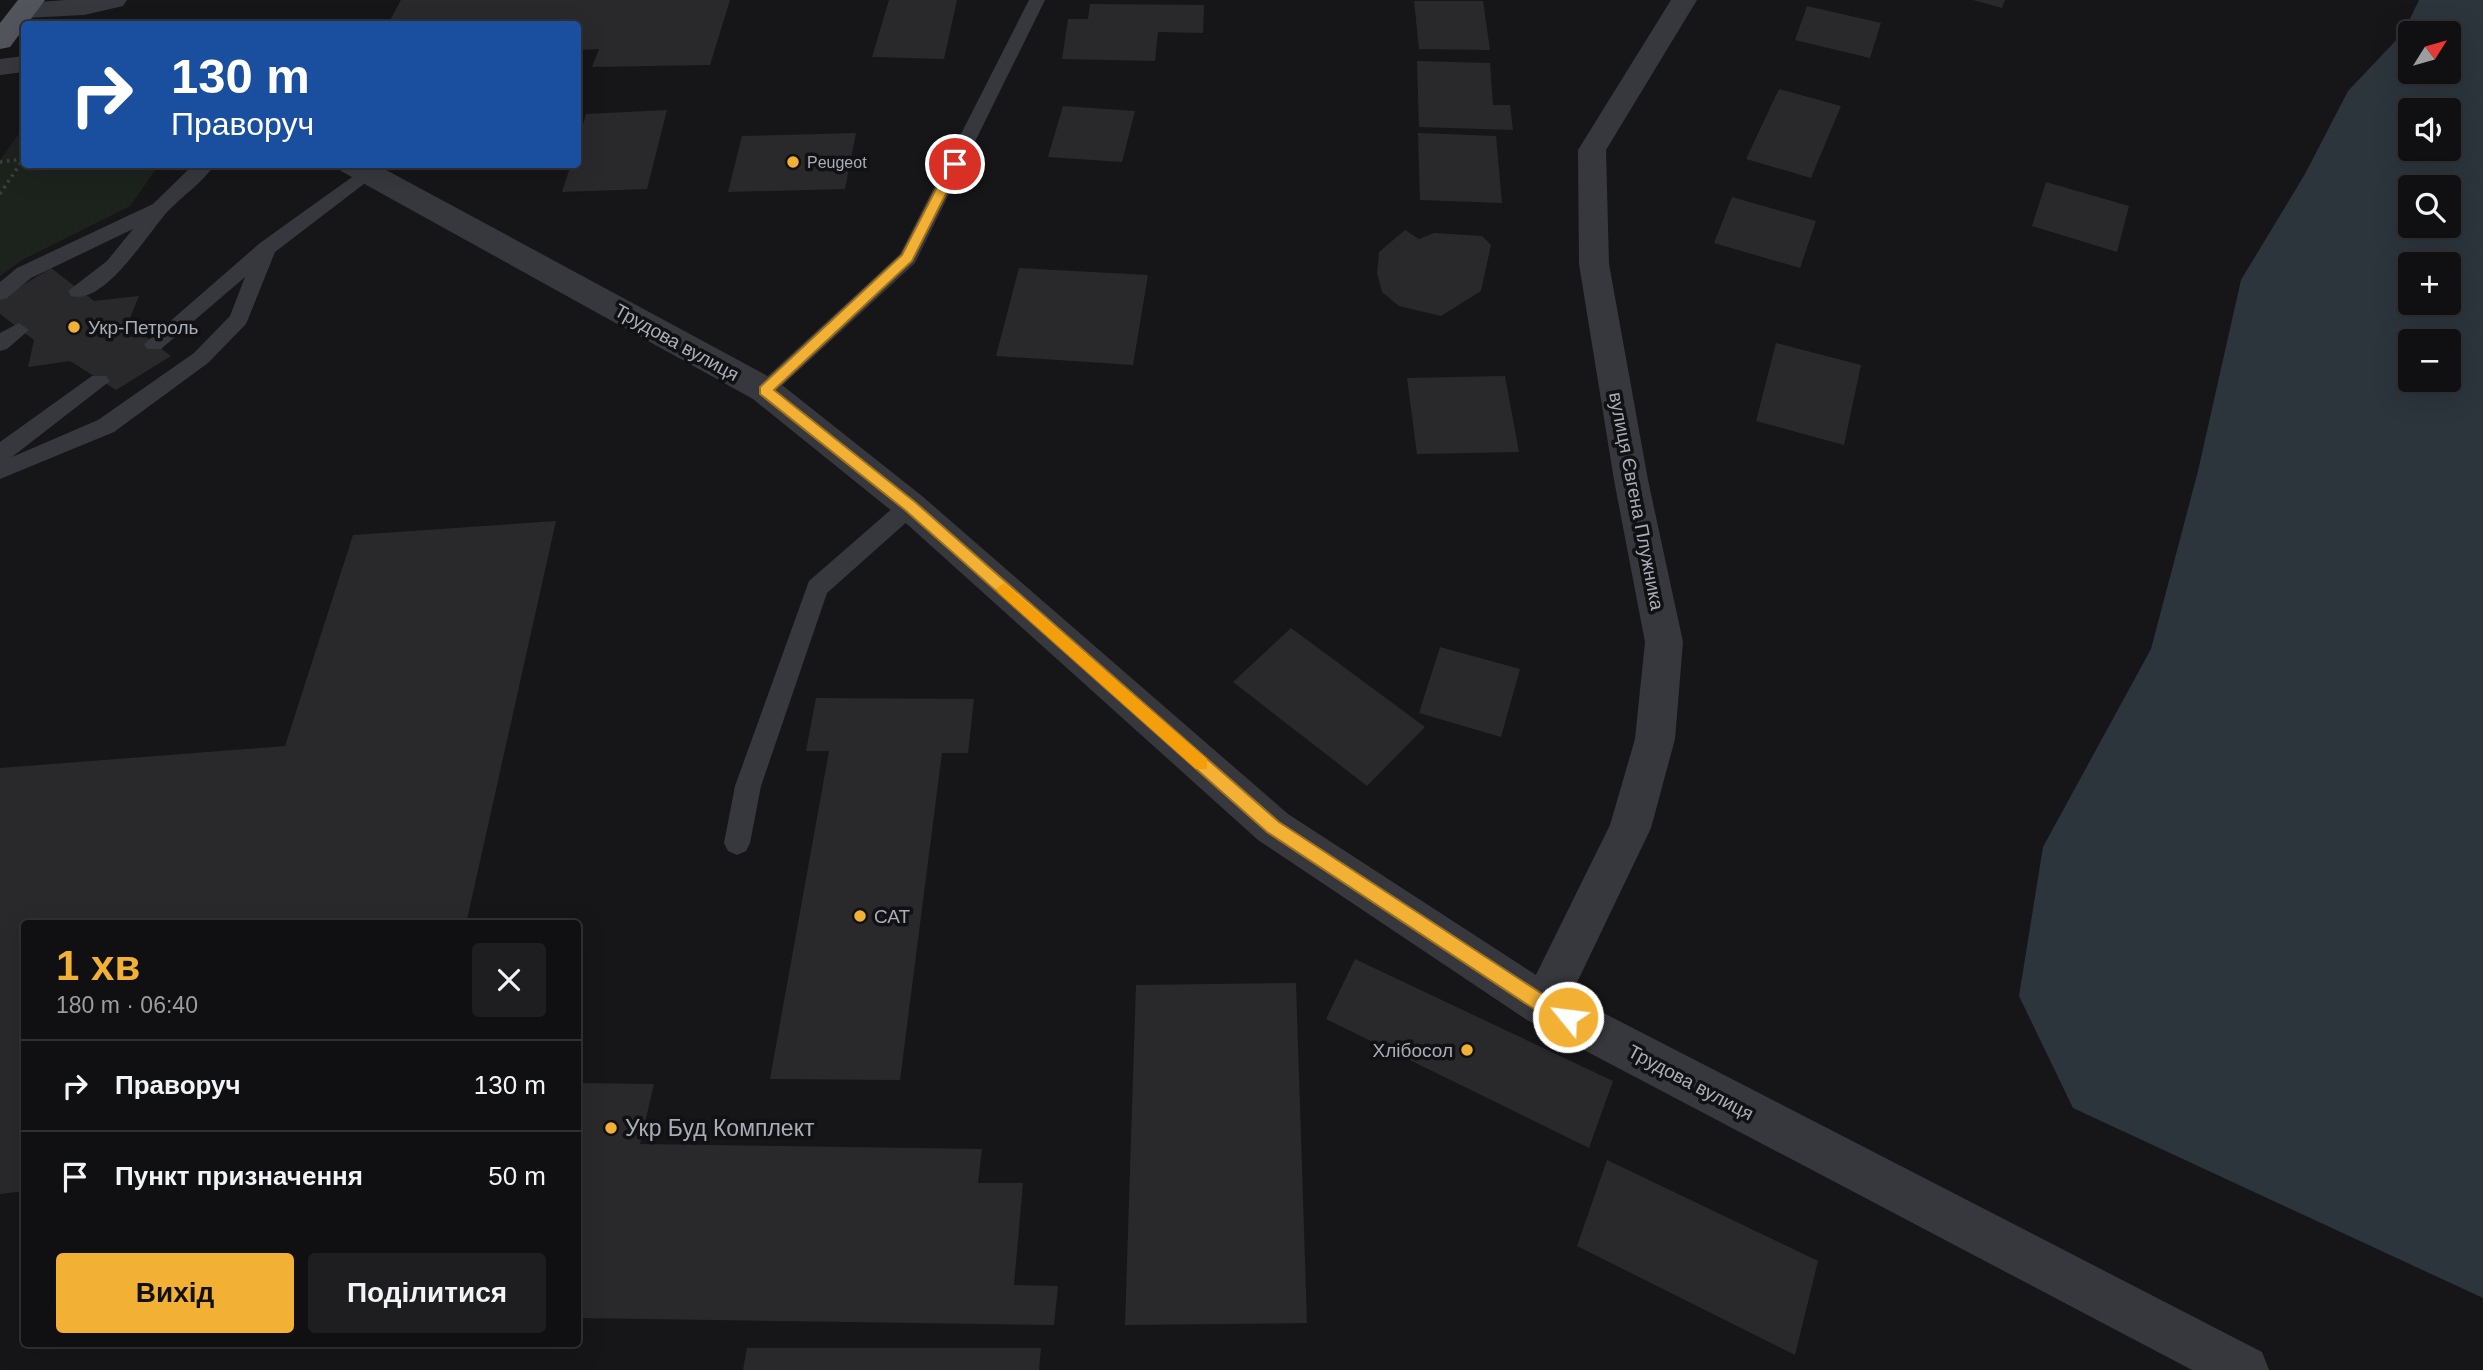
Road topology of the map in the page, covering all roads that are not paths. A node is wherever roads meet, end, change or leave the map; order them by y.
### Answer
1 (114, 0) edge
2 (1037, 0) edge
3 (1684, 0) edge
4 (29, 5) edge
5 (0, 41) edge
6 (21, 64) edge
7 (0, 67) edge
8 (202, 168) edge
9 (358, 169) edge
10 (160, 208) junction
11 (267, 248) junction
12 (78, 291) dead end
13 (0, 293) edge
14 (19, 330) dead end
15 (0, 344) edge
16 (154, 344) dead end
17 (99, 381) dead end
18 (765, 390) junction
19 (0, 454) edge
20 (0, 471) edge
21 (910, 506) junction
22 (737, 843) dead end
23 (1543, 1005) junction
24 (2244, 1370) edge

1 - 4 street
2 - 18 lane
3 - 23 street, вулиця Євгена Плужника
4 - 5 main road
6 - 7 street
8 - 10 lane
9 - 11 lane
9 - 18 street, Трудова вулиця
10 - 12 lane
10 - 13 lane
11 - 16 lane
11 - 20 lane
14 - 15 lane
17 - 19 lane
18 - 21 street, Трудова вулиця
21 - 22 lane
21 - 23 street, Трудова вулиця
23 - 24 street, Трудова вулиця

